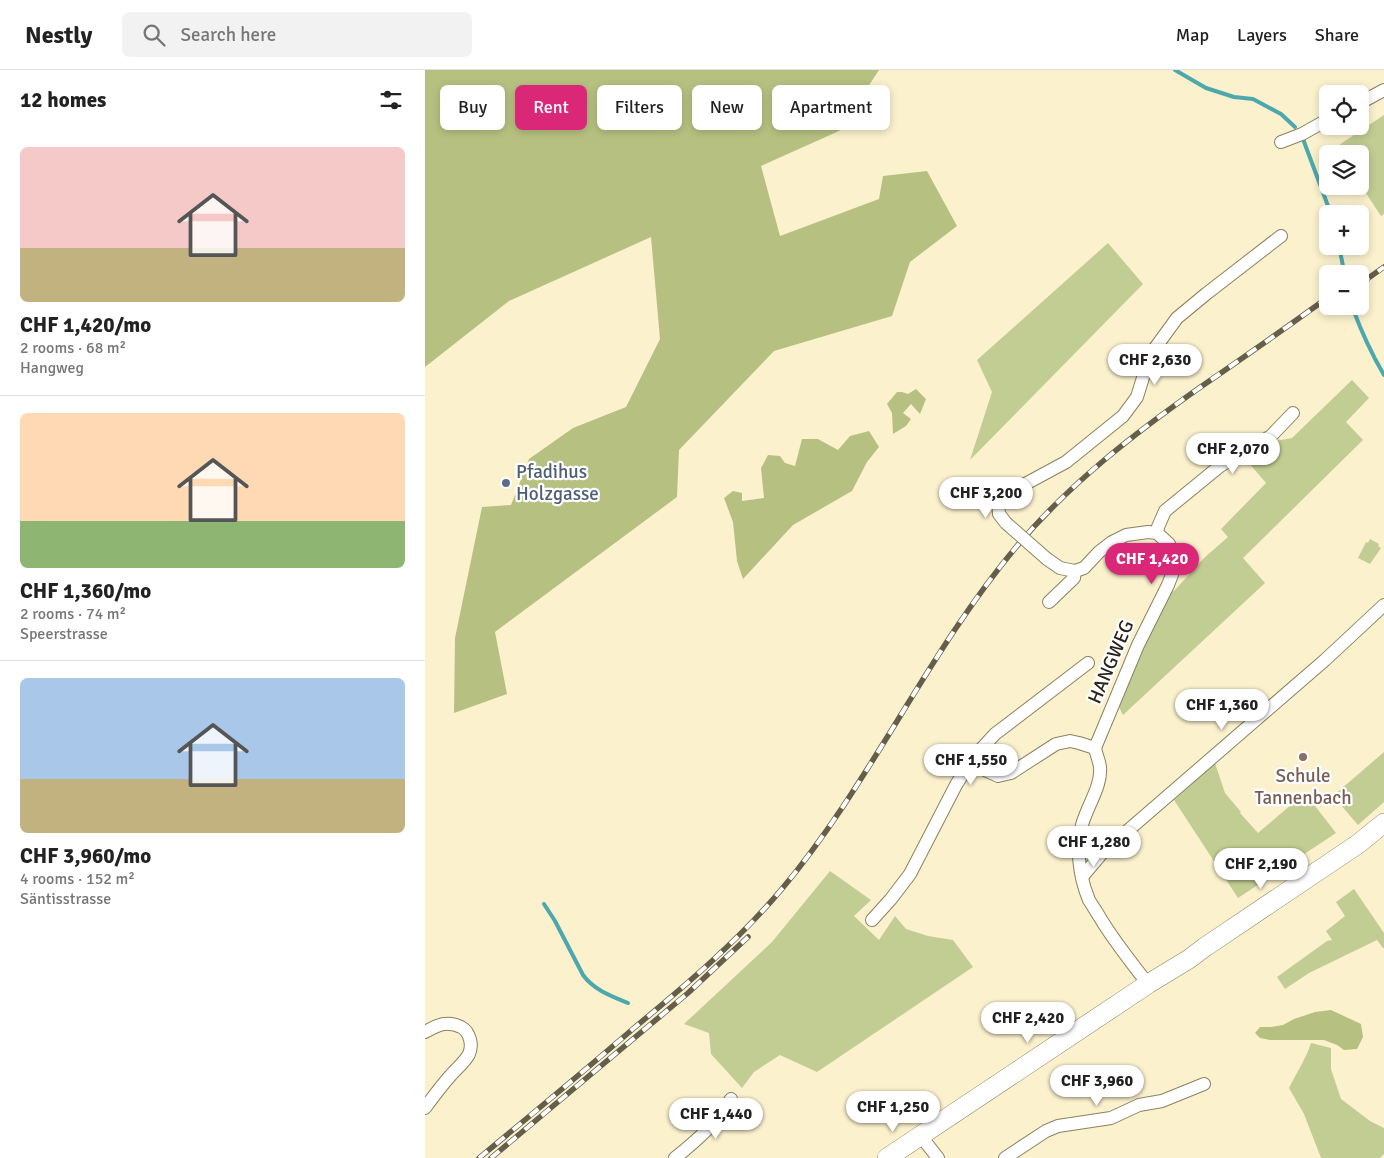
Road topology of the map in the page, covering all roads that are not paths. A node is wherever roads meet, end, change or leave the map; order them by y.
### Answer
1 (1384, 90) edge
2 (1369, 98) edge
3 (1319, 124) edge
4 (1281, 142) dead end
5 (1281, 236) dead end
6 (1293, 413) dead end
7 (1157, 533) junction
8 (1075, 571) junction
9 (1049, 602) dead end
10 (1384, 605) edge
11 (1088, 663) dead end
12 (1095, 748) junction
13 (972, 759) junction
14 (1384, 823) edge
15 (1082, 877) junction
16 (872, 920) dead end
17 (1148, 984) junction
18 (425, 1032) edge
19 (1204, 1084) dead end
20 (731, 1099) dead end
21 (425, 1108) edge
22 (920, 1135) junction
23 (675, 1158) edge
24 (887, 1158) edge
25 (937, 1158) edge
26 (1005, 1158) edge

1 - 2 street
3 - 4 street
5 - 8 street, bridge
6 - 7 street
7 - 8 street
7 - 12 street, HANGWEG
8 - 9 street
10 - 15 street
11 - 13 street
12 - 13 street
12 - 15 street
13 - 16 street
14 - 17 main road
15 - 17 street
17 - 22 main road
18 - 21 street
19 - 26 street
20 - 23 street
22 - 24 main road
22 - 25 street

